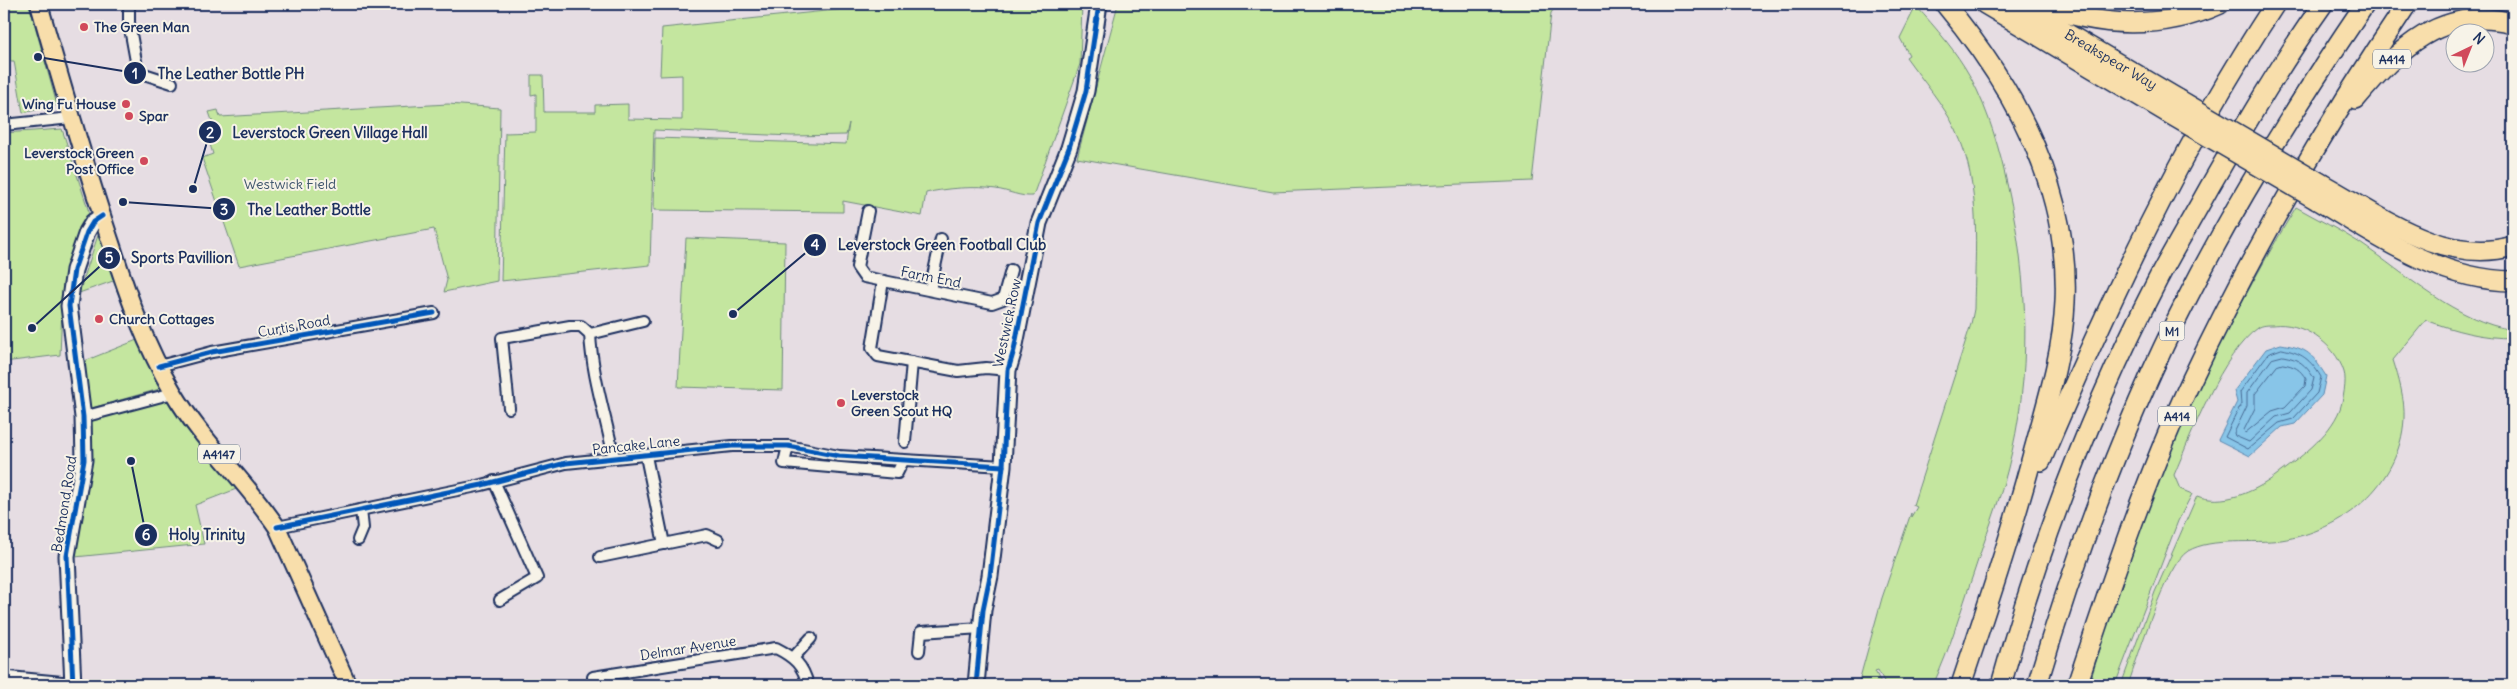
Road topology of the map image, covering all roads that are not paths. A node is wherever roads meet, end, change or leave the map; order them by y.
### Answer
1 (39, 4) edge
2 (129, 4) edge
3 (1099, 4) edge
4 (1945, 4) edge
5 (1985, 4) edge
6 (2017, 4) edge
7 (2041, 4) edge
8 (2220, 4) edge
9 (2275, 4) edge
10 (2323, 4) edge
11 (2365, 4) edge
12 (2407, 4) edge
13 (2513, 23) edge
14 (172, 83) dead end
15 (2173, 106) junction
16 (71, 118) junction
17 (4, 125) edge
18 (2308, 161) junction
19 (2320, 192) junction
20 (868, 211) dead end
21 (102, 216) junction
22 (941, 239) dead end
23 (2513, 246) edge
24 (1011, 270) dead end
25 (884, 281) junction
26 (2513, 282) edge
27 (930, 290) junction
28 (434, 313) dead end
29 (643, 321) dead end
30 (590, 334) junction
31 (912, 362) junction
32 (159, 366) junction
33 (1008, 370) junction
34 (173, 393) junction
35 (509, 408) dead end
36 (83, 417) junction
37 (905, 442) dead end
38 (788, 446) junction
39 (646, 456) junction
40 (839, 456) junction
41 (614, 458) junction
42 (903, 461) junction
43 (1003, 466) junction
44 (837, 467) junction
45 (494, 482) junction
46 (361, 510) junction
47 (277, 527) junction
48 (358, 540) dead end
49 (718, 540) dead end
50 (664, 544) junction
51 (2006, 550) junction
52 (600, 556) dead end
53 (500, 600) dead end
54 (981, 628) junction
55 (810, 638) dead end
56 (919, 651) dead end
57 (794, 658) junction
58 (4, 678) edge
59 (67, 685) edge
60 (73, 685) edge
61 (348, 685) edge
62 (594, 685) edge
63 (808, 685) edge
64 (976, 685) edge
65 (1961, 685) edge
66 (2001, 685) edge
67 (2036, 685) edge
68 (2077, 685) edge

1 - 16 main road, A4147
2 - 14 street
3 - 33 street, Westwick Row
4 - 51 highway
5 - 15 highway
6 - 15 highway, Breakspear Way
7 - 8 highway
9 - 51 highway
10 - 66 highway, M1
11 - 67 highway, M1
12 - 18 highway
13 - 18 highway, A414
15 - 19 highway, bridge
16 - 17 street
16 - 21 main road, A4147
18 - 68 highway, A414
19 - 23 highway
19 - 26 highway
20 - 25 street, Farm End
21 - 32 main road, A4147
21 - 36 street, Bedmond Road
22 - 27 street
24 - 27 street, Farm End
25 - 27 street, Farm End
25 - 31 street
28 - 32 street, Curtis Road
29 - 30 street
30 - 35 street
30 - 41 street
31 - 33 street
31 - 37 street
32 - 34 main road, A4147
33 - 43 street, Westwick Row
34 - 36 street
34 - 47 main road, A4147
36 - 60 street, Bedmond Road
38 - 39 street, Pancake Lane
38 - 40 street, Pancake Lane
38 - 44 street
39 - 41 street, Pancake Lane
39 - 50 street
40 - 42 street, Pancake Lane
40 - 44 street
41 - 45 street, Pancake Lane
42 - 43 street, Pancake Lane
42 - 44 street
43 - 54 street, Westwick Row
45 - 46 street, Pancake Lane
45 - 53 street
46 - 47 street, Pancake Lane
46 - 48 street
47 - 61 main road, A4147
49 - 50 street
50 - 52 street
51 - 65 highway
54 - 56 street
54 - 64 street, Westwick Row
55 - 57 street
57 - 62 street, Delmar Avenue
57 - 63 street
58 - 59 street

